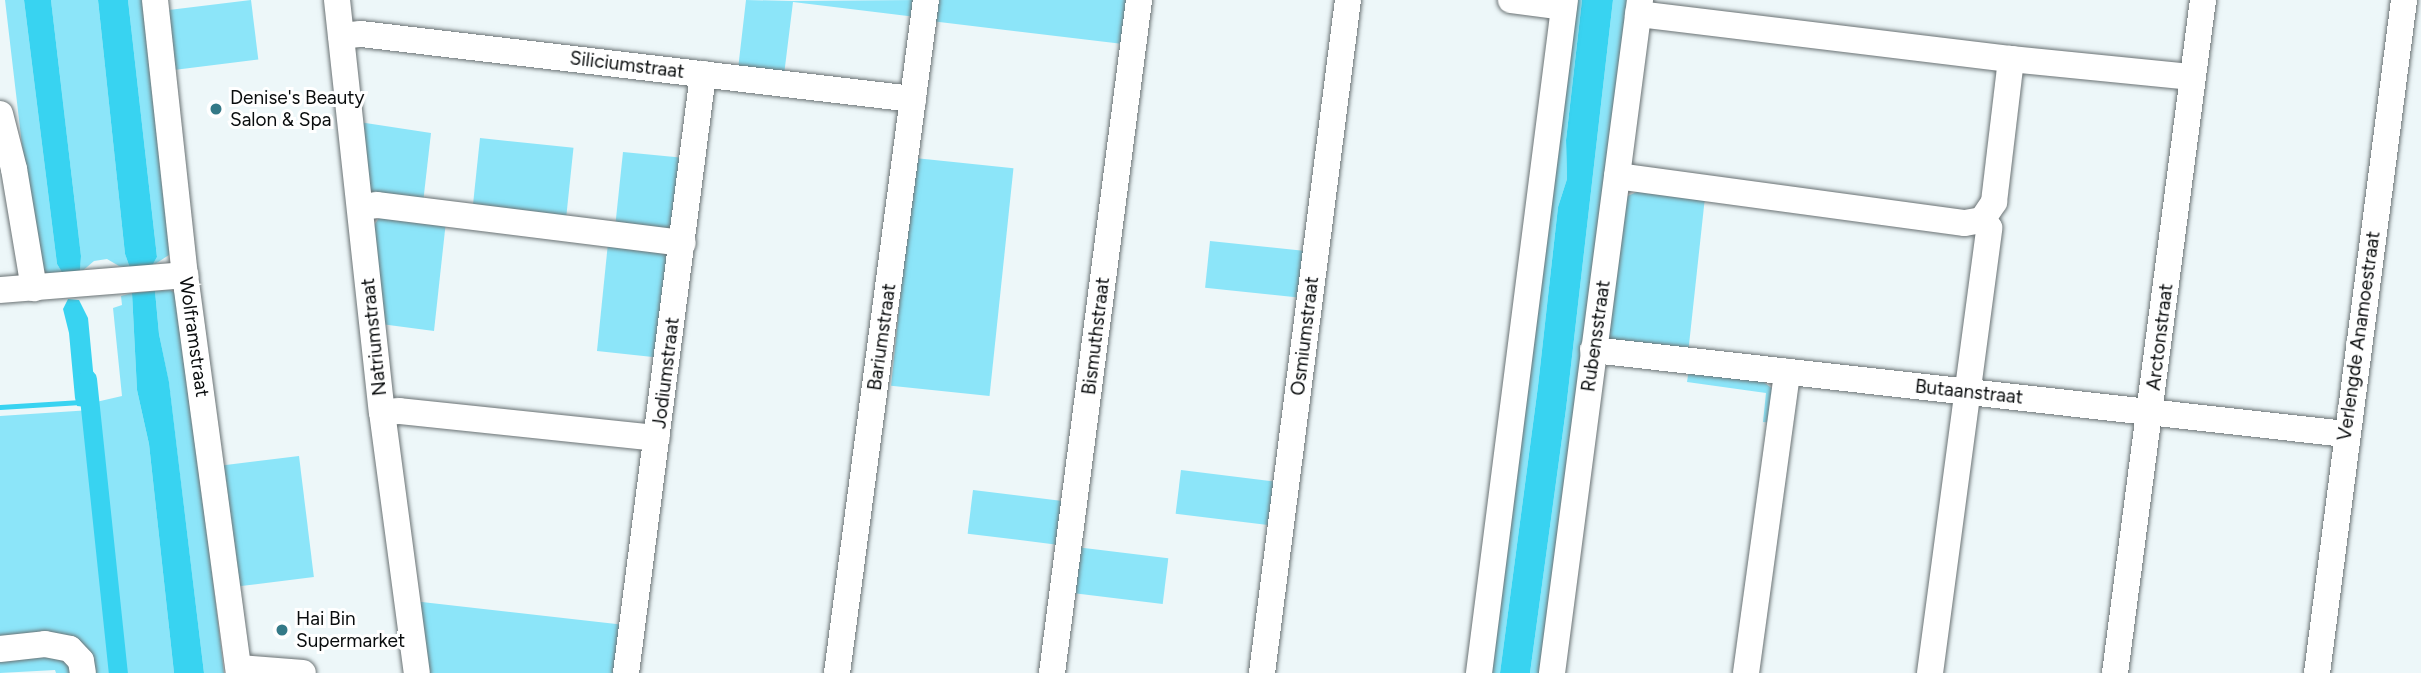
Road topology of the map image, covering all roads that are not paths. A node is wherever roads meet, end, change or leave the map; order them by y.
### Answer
1 (155, 0) edge
2 (337, 0) edge
3 (926, 0) edge
4 (1139, 0) edge
5 (1348, 0) edge
6 (1511, 0) edge
7 (2203, 0) edge
8 (2404, 0) edge
9 (1564, 3) edge
10 (1639, 7) edge
11 (341, 36) junction
12 (2011, 60) junction
13 (703, 74) junction
14 (2192, 77) junction
15 (913, 99) junction
16 (0, 114) edge
17 (1617, 176) junction
18 (361, 206) junction
19 (1982, 220) junction
20 (683, 243) junction
21 (173, 276) junction
22 (42, 287) junction
23 (0, 290) edge
24 (1593, 350) junction
25 (1787, 372) junction
26 (1966, 393) junction
27 (2150, 410) junction
28 (382, 412) junction
29 (2346, 434) junction
30 (657, 438) junction
31 (0, 649) edge
32 (239, 671) edge
33 (83, 673) edge
34 (303, 673) edge
35 (416, 673) edge
36 (625, 673) edge
37 (837, 673) edge
38 (1052, 673) edge
39 (1262, 673) edge
40 (1479, 673) edge
41 (1552, 673) edge
42 (1746, 673) edge
43 (1930, 673) edge
44 (2115, 673) edge
45 (2317, 673) edge

1 - 21 street, Wolframstraat
2 - 11 street, Natriumstraat
3 - 15 street, Bariumstraat
4 - 38 street, Bismuthstraat
5 - 39 street, Osmiumstraat
6 - 9 street
7 - 14 street, Arctonstraat
8 - 29 street, Verlengde Anamoestraat
9 - 40 street
10 - 12 street
10 - 17 street, Rubensstraat
11 - 13 street, Siliciumstraat
11 - 18 street, Natriumstraat
12 - 14 street
12 - 19 street
13 - 15 street, Siliciumstraat
13 - 20 street, Jodiumstraat
14 - 27 street, Arctonstraat
15 - 37 street, Bariumstraat
16 - 22 street
17 - 19 street
17 - 24 street, Rubensstraat
18 - 20 street
18 - 28 street, Natriumstraat
19 - 26 street
20 - 30 street, Jodiumstraat
21 - 22 street
21 - 32 street, Wolframstraat
22 - 23 street
24 - 25 street, Butaanstraat
24 - 41 street, Rubensstraat
25 - 26 street, Butaanstraat
25 - 42 street
26 - 27 street, Butaanstraat
26 - 43 street
27 - 29 street, Butaanstraat
27 - 44 street, Arctonstraat
28 - 30 street
28 - 35 street, Natriumstraat
29 - 45 street, Verlengde Anamoestraat
30 - 36 street, Jodiumstraat
31 - 33 street
32 - 34 street

